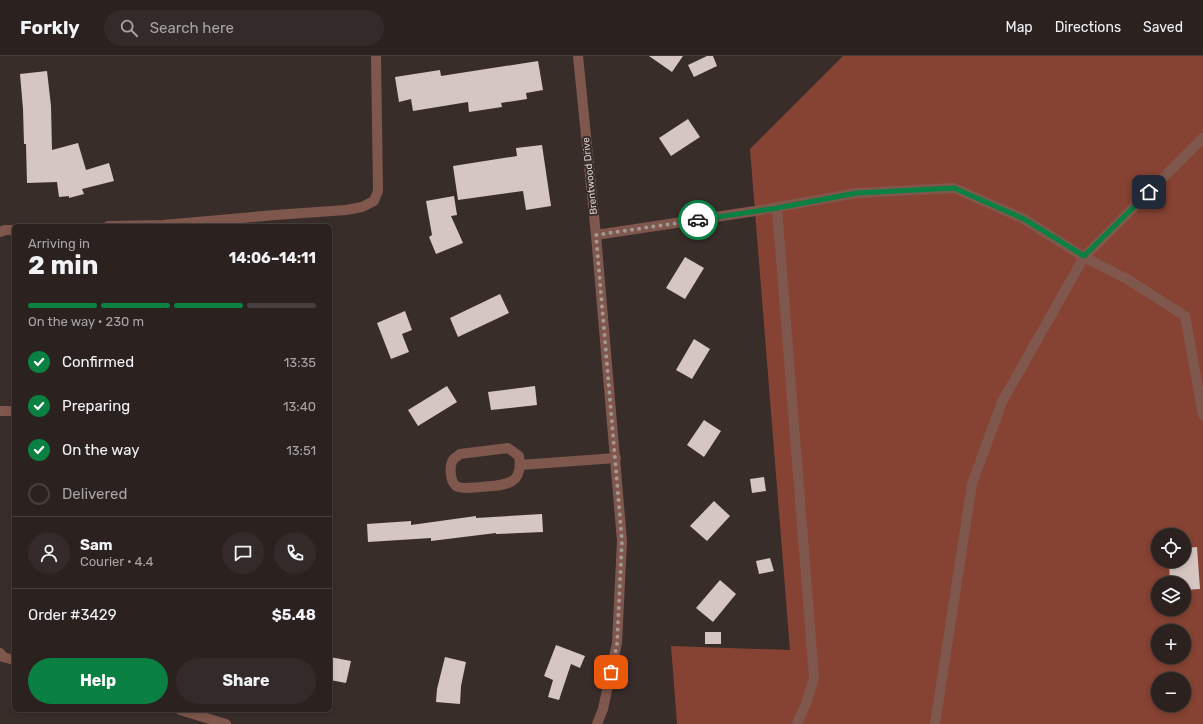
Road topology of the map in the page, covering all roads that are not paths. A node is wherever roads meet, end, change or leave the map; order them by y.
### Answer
1 (376, 56) edge
2 (578, 56) edge
3 (1203, 138) edge
4 (777, 208) junction
5 (174, 224) edge
6 (12, 230) edge
7 (0, 232) edge
8 (596, 235) junction
9 (1084, 256) junction
10 (0, 411) edge
11 (12, 411) edge
12 (1203, 415) edge
13 (616, 458) junction
14 (520, 465) junction
15 (0, 653) edge
16 (12, 659) edge
17 (184, 712) edge
18 (204, 721) edge
19 (226, 724) edge
20 (598, 724) edge
21 (797, 724) edge
22 (935, 724) edge

1 - 5 street
2 - 8 street, Brentwood Drive
3 - 9 street
4 - 8 street
4 - 9 street
4 - 21 street
6 - 7 street
8 - 13 street, Brentwood Drive
9 - 12 street
9 - 22 street
10 - 11 street
13 - 14 street
13 - 20 street, Brentwood Drive
14 - 14 street
15 - 16 street
17 - 18 street
18 - 19 street

